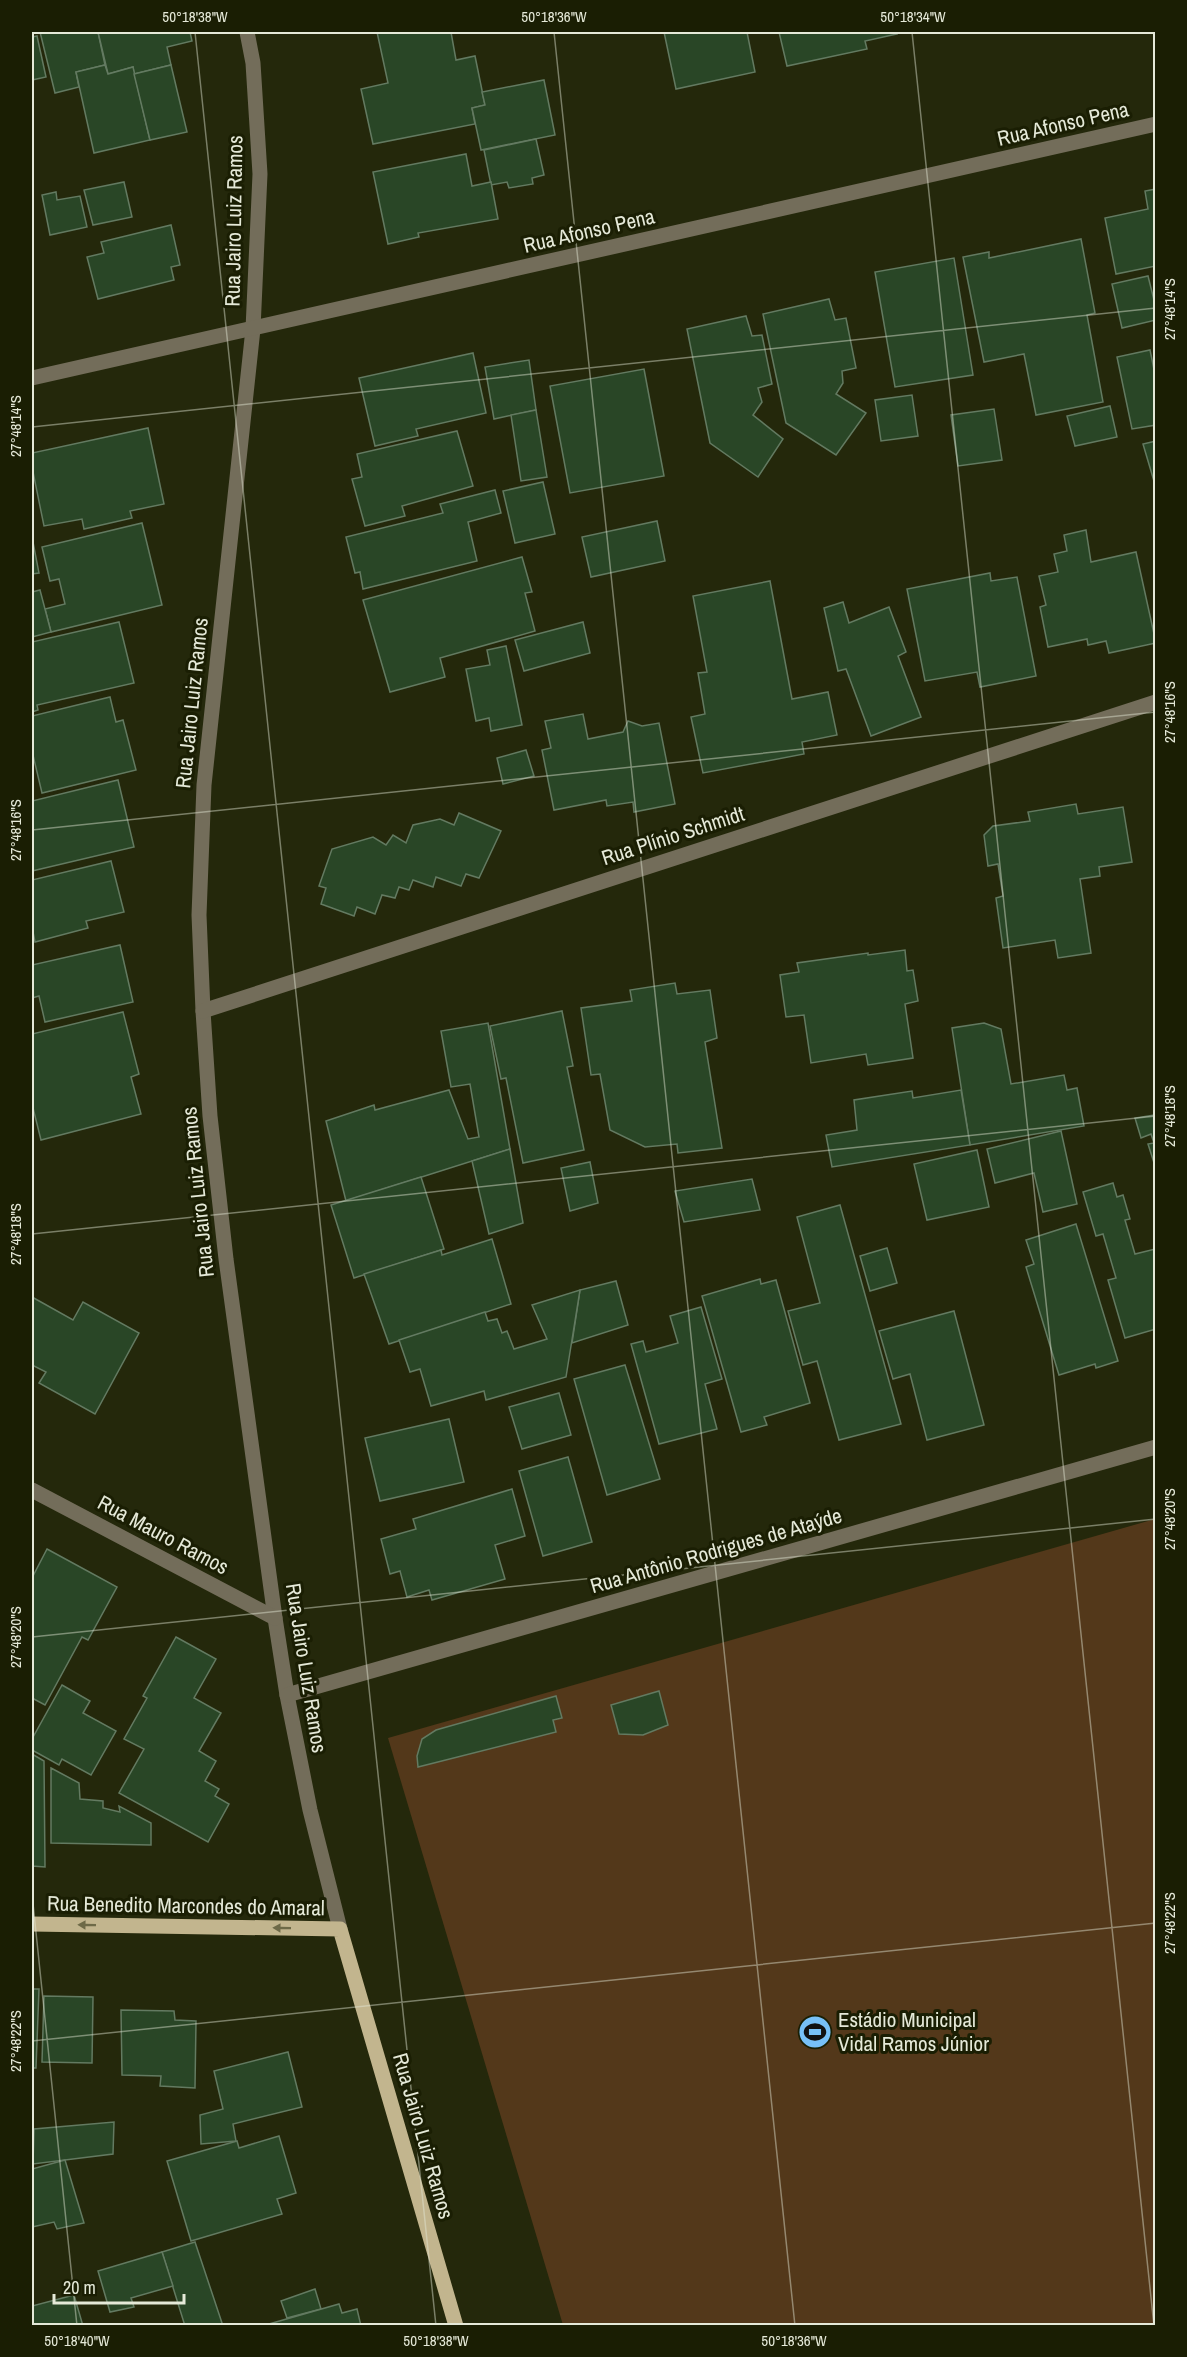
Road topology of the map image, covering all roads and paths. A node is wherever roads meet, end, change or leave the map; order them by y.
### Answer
1 (247, 32) edge
2 (1155, 124) edge
3 (253, 328) junction
4 (32, 378) edge
5 (1155, 702) edge
6 (203, 1011) junction
7 (1155, 1447) edge
8 (32, 1490) edge
9 (275, 1618) junction
10 (287, 1695) junction
11 (32, 1924) edge
12 (340, 1929) junction
13 (456, 2325) edge

1 - 3 street, Rua Jairo Luiz Ramos
2 - 3 street, Rua Afonso Pena
3 - 4 street, Rua Afonso Pena
3 - 6 street, Rua Jairo Luiz Ramos
5 - 6 street, Rua Plínio Schmidt
6 - 9 street, Rua Jairo Luiz Ramos
7 - 10 street, Rua Antônio Rodrigues de Ataýde
8 - 9 street, Rua Mauro Ramos
9 - 10 street, Rua Jairo Luiz Ramos
10 - 12 street, Rua Jairo Luiz Ramos
12 -> 11 main road, Rua Benedito Marcondes do Amaral
12 - 13 main road, Rua Jairo Luiz Ramos

